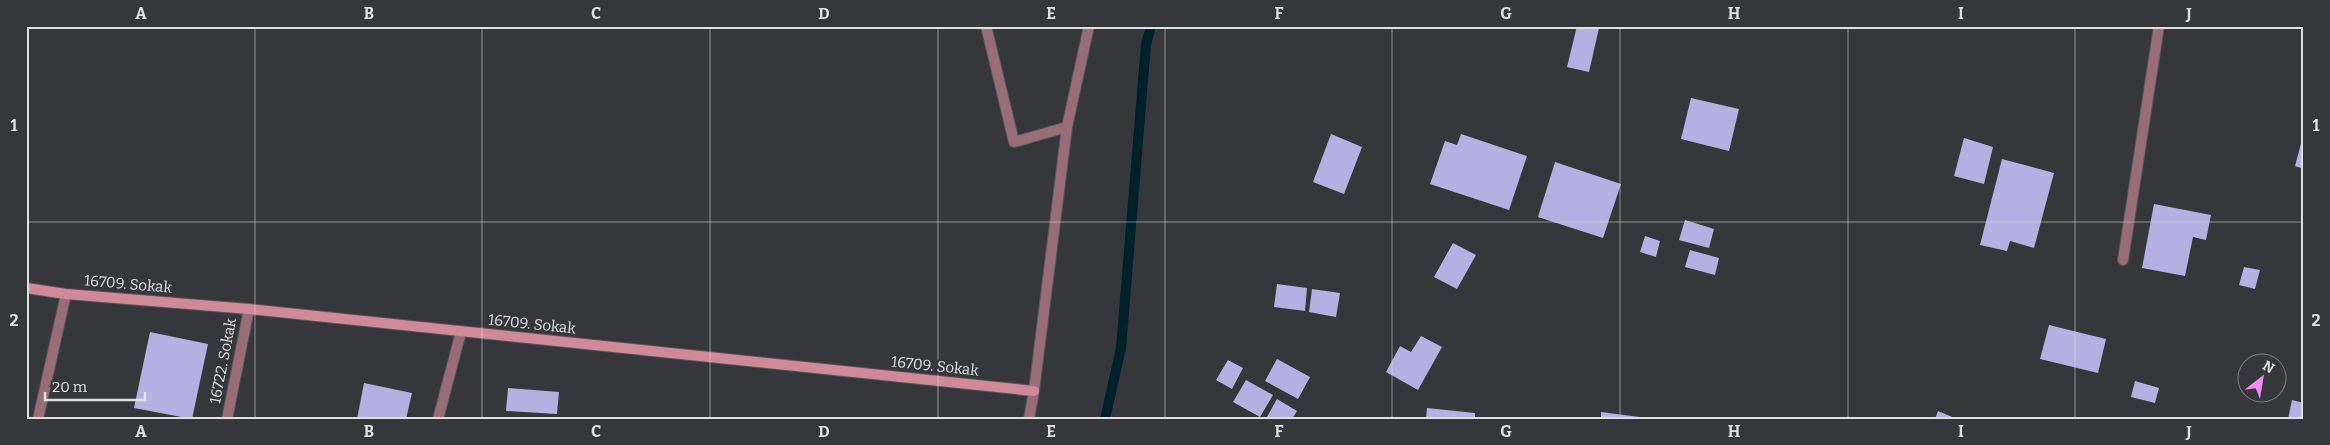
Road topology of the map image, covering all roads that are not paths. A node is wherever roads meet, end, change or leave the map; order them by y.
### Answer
1 (986, 26) edge
2 (1089, 26) edge
3 (2159, 26) edge
4 (1067, 127) junction
5 (2123, 260) dead end
6 (26, 288) edge
7 (66, 294) junction
8 (249, 309) junction
9 (461, 332) junction
10 (1034, 391) junction
11 (38, 419) edge
12 (227, 419) edge
13 (438, 419) edge
14 (1029, 419) edge

1 - 4 street
2 - 4 street
3 - 5 street
4 - 10 street
6 - 7 street, 16709. Sokak
7 - 8 street, 16709. Sokak
7 - 11 street
8 - 9 street, 16709. Sokak
8 - 12 street, 16722. Sokak
9 - 10 street, 16709. Sokak
9 - 13 street
10 - 14 street

